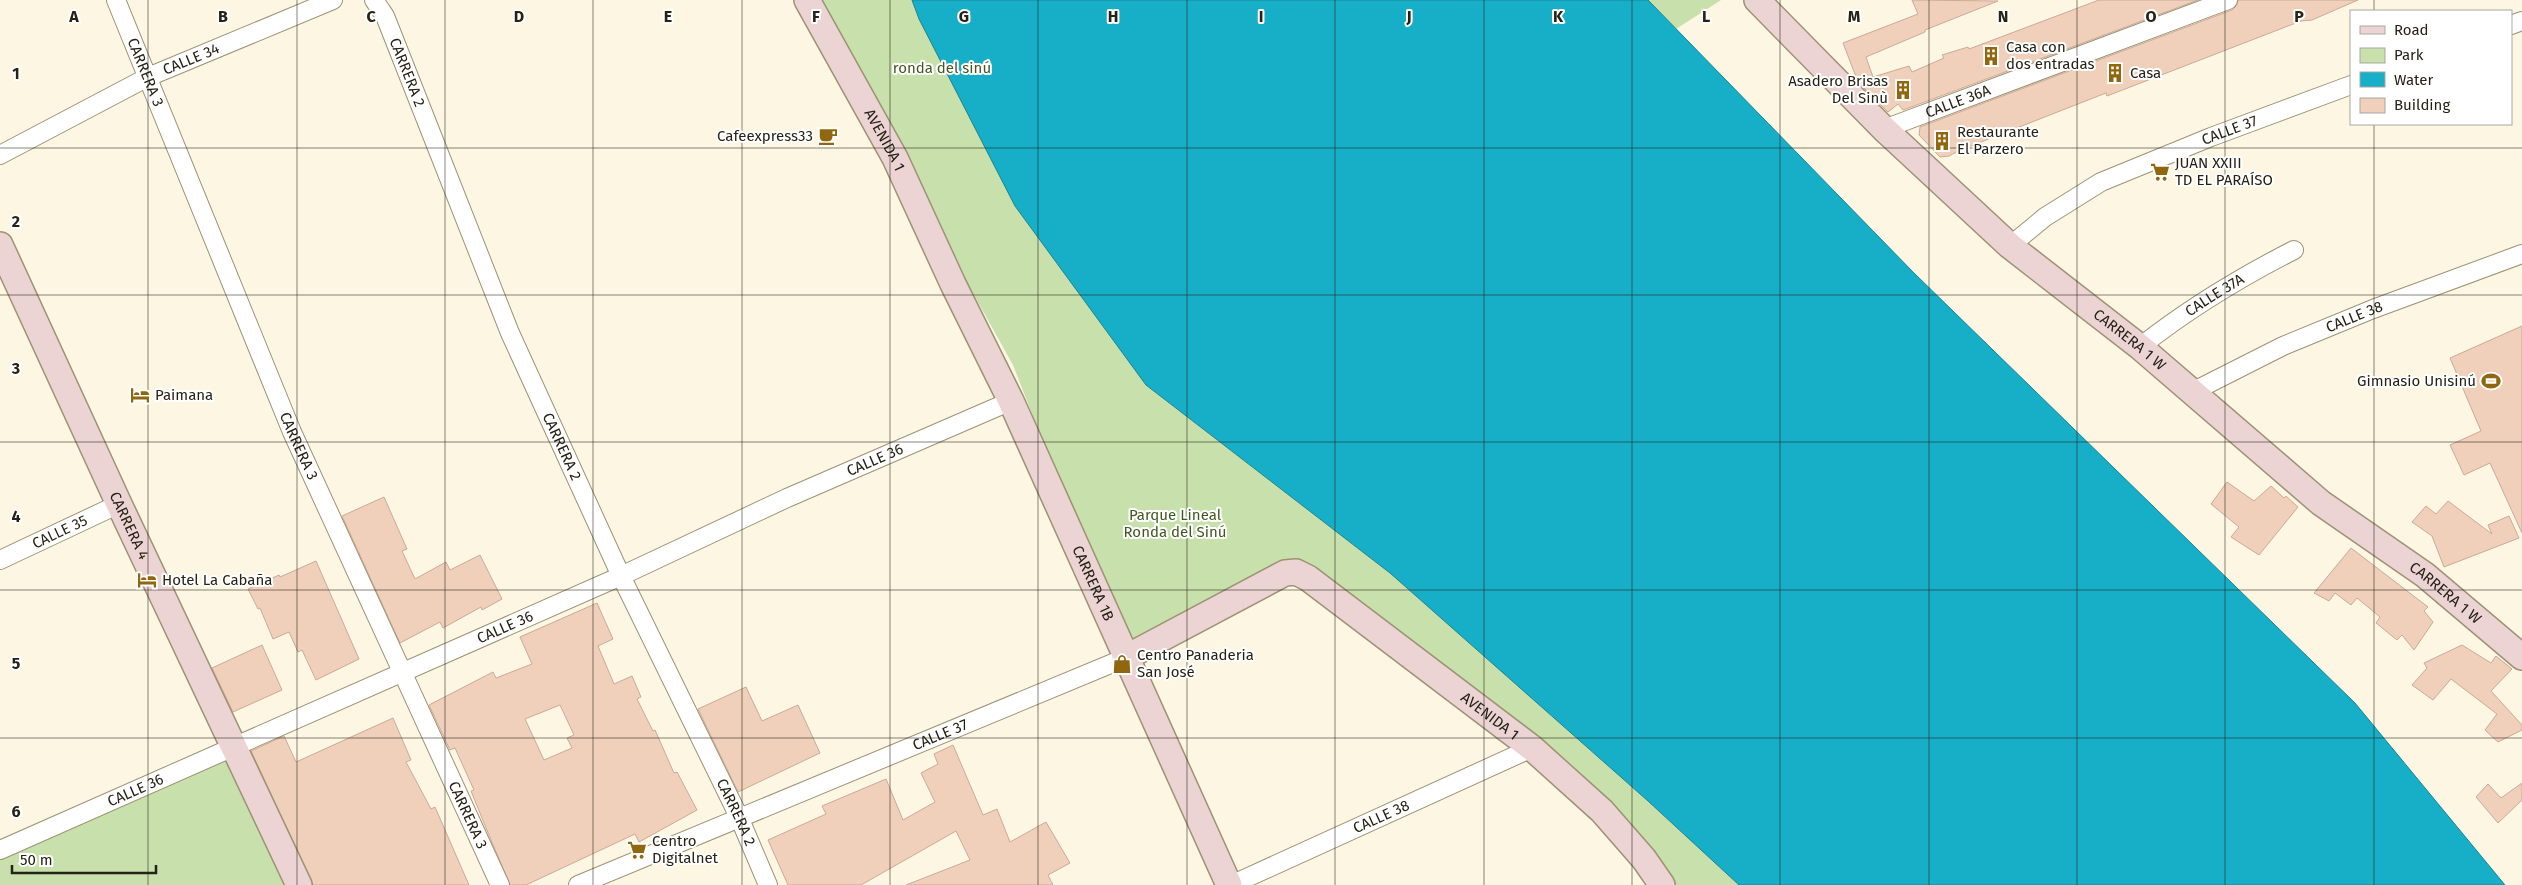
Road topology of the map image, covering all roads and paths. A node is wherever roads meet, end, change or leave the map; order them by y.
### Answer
1 (116, 0) edge
2 (334, 0) edge
3 (374, 0) edge
4 (807, 0) edge
5 (1757, 0) edge
6 (2228, 0) edge
7 (148, 77) junction
8 (2350, 85) edge
9 (1884, 129) junction
10 (0, 155) edge
11 (0, 245) edge
12 (2010, 246) junction
13 (2294, 250) dead end
14 (2522, 254) edge
15 (953, 284) joint
16 (2140, 347) junction
17 (2192, 392) junction
18 (1010, 402) junction
19 (119, 504) junction
20 (0, 560) edge
21 (1296, 572) joint
22 (622, 576) junction
23 (2522, 657) edge
24 (1125, 658) junction
25 (401, 672) junction
26 (234, 747) junction
27 (1532, 748) junction
28 (739, 817) junction
29 (0, 850) edge
30 (300, 885) edge
31 (500, 885) edge
32 (578, 885) edge
33 (768, 885) edge
34 (1230, 885) edge
35 (1662, 885) edge

1 - 7 street, CARRERA 3
2 - 7 street, CALLE 34
3 - 22 street, CARRERA 2
4 - 15 street, AVENIDA 1
5 - 9 street, CARRERA 1 W
6 - 9 street, CALLE 36A
7 - 10 street, CALLE 34
7 - 25 street, CARRERA 3
8 - 12 street, CALLE 37
9 - 12 street, CARRERA 1 W
11 - 19 street, CARRERA 4
12 - 16 street, CARRERA 1 W
13 - 16 street, CALLE 37A
14 - 17 street, CALLE 38
15 - 18 street, CARRERA 1B
16 - 17 street, CARRERA 1 W
17 - 23 street, CARRERA 1 W
18 - 22 street, CALLE 36
18 - 24 street, CARRERA 1B
19 - 20 street, CALLE 35
19 - 26 street, CARRERA 4
21 - 24 street, CALLE 37
21 - 27 street, AVENIDA 1
22 - 25 street, CALLE 36
22 - 28 street, CARRERA 2
24 - 28 street, CALLE 37
24 - 34 street, CARRERA 1B
25 - 26 street, CALLE 36
25 - 31 street, CARRERA 3
26 - 29 street, CALLE 36
26 - 30 street, CARRERA 4
27 - 34 street, CALLE 38
27 - 35 street, AVENIDA 1
28 - 32 street, CALLE 37
28 - 33 street, CARRERA 2

